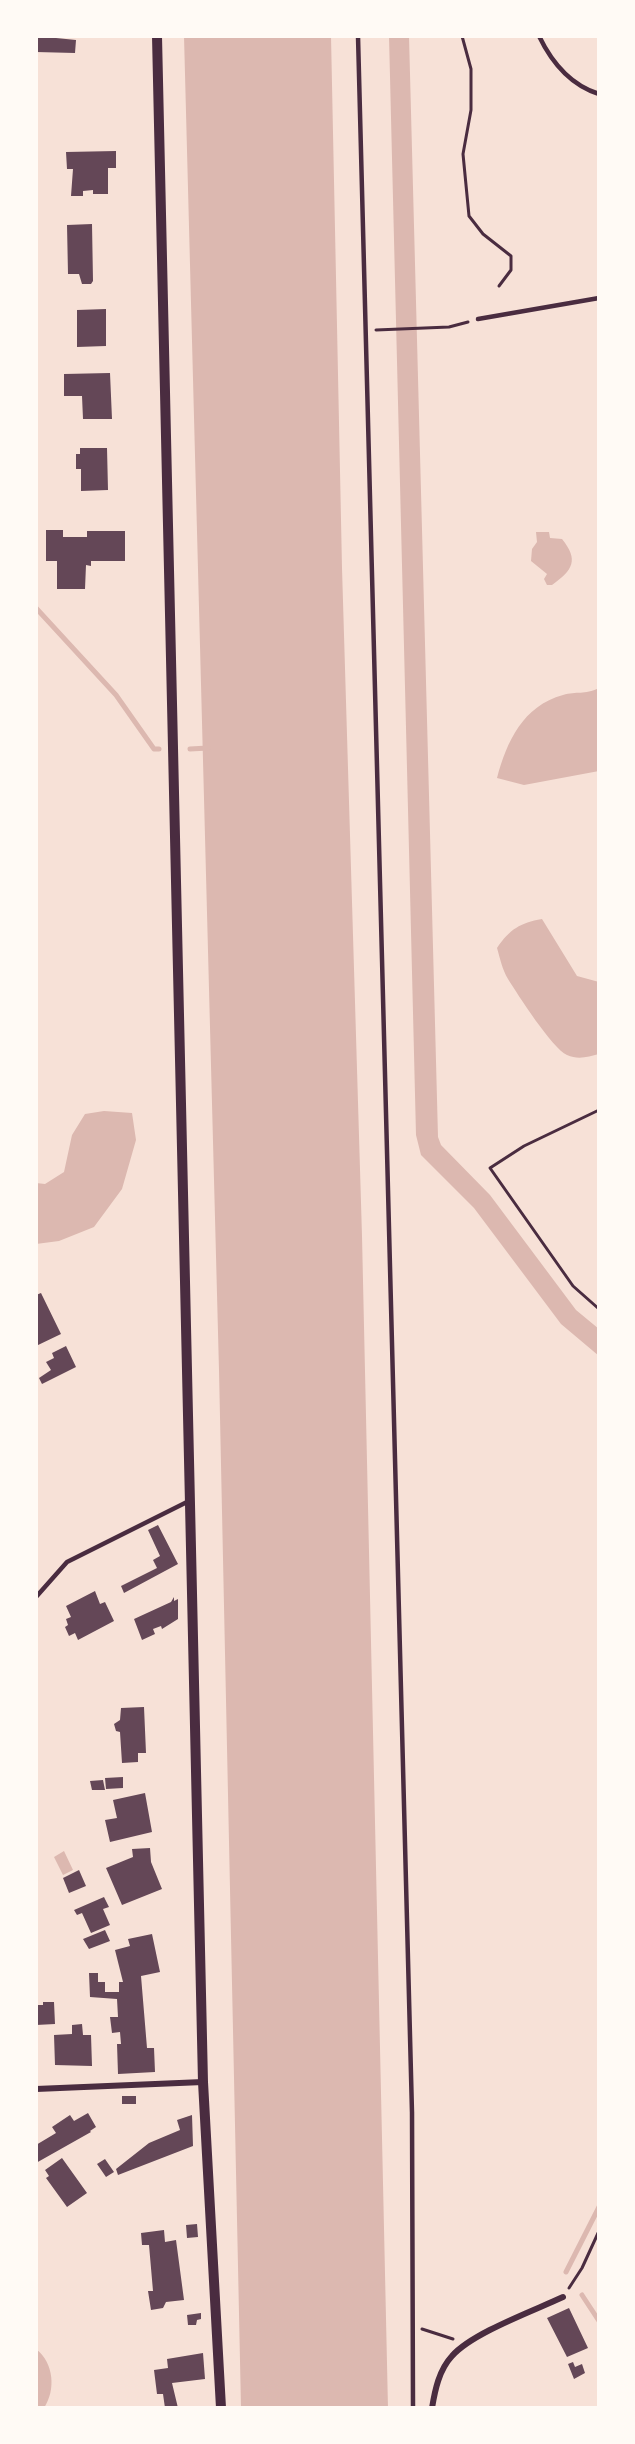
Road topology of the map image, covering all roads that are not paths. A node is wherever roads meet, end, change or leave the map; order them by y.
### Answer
1 (158, 36) edge
2 (358, 36) edge
3 (539, 36) edge
4 (599, 94) edge
5 (599, 298) edge
6 (478, 320) road end
7 (192, 1499) junction
8 (36, 1597) edge
9 (203, 2082) junction
10 (36, 2089) edge
11 (563, 2297) road end
12 (221, 2408) edge
13 (413, 2408) edge
14 (432, 2408) edge

1 - 7 street
2 - 13 lane
3 - 4 lane
5 - 6 lane
7 - 8 lane
7 - 9 street
9 - 10 street
9 - 12 street
11 - 14 street

